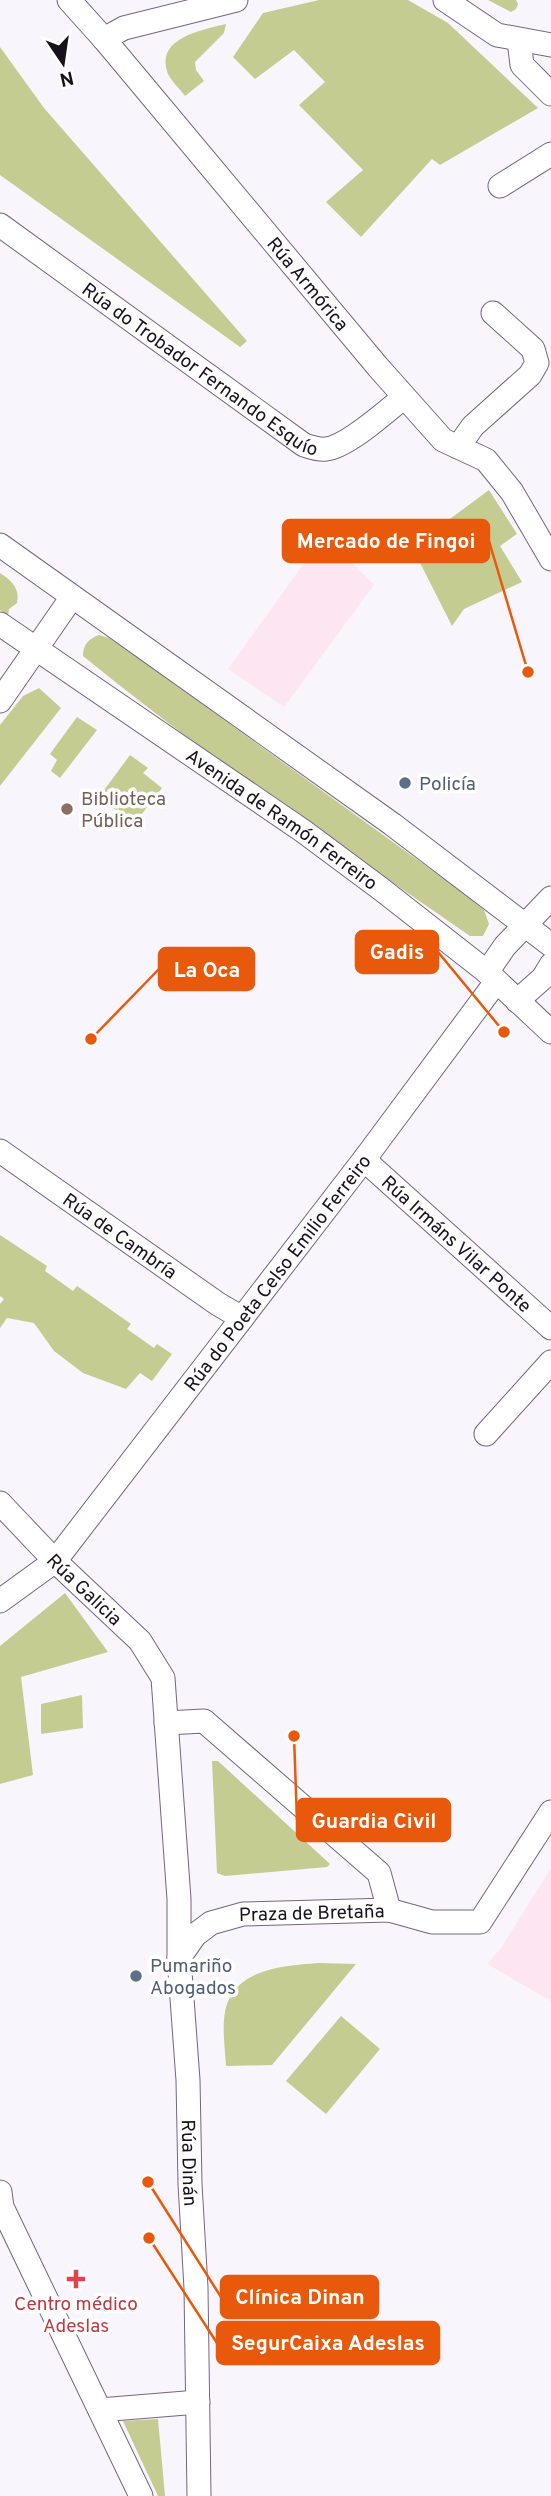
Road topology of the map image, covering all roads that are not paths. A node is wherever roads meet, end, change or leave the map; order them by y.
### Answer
1 (69, 0) edge
2 (236, 0) edge
3 (445, 0) edge
4 (104, 39) junction
5 (519, 40) junction
6 (551, 45) edge
7 (551, 94) edge
8 (551, 154) edge
9 (500, 186) dead end
10 (0, 225) edge
11 (493, 313) dead end
12 (404, 397) junction
13 (458, 447) junction
14 (0, 545) edge
15 (551, 559) edge
16 (72, 597) junction
17 (0, 624) edge
18 (37, 649) junction
19 (0, 701) edge
20 (551, 898) edge
21 (527, 925) junction
22 (551, 945) edge
23 (551, 965) edge
24 (492, 977) junction
25 (517, 1001) junction
26 (551, 1032) edge
27 (0, 1151) edge
28 (366, 1157) junction
29 (242, 1318) junction
30 (551, 1328) edge
31 (551, 1362) edge
32 (486, 1434) dead end
33 (0, 1503) edge
34 (55, 1561) junction
35 (0, 1601) edge
36 (166, 1723) junction
37 (551, 1812) edge
38 (389, 1910) junction
39 (179, 1958) junction
40 (0, 2192) edge
41 (198, 2402) junction
42 (100, 2410) junction
43 (141, 2496) edge
44 (199, 2496) edge

1 - 4 street, Rúa Armórica
2 - 4 street
3 - 5 street
4 - 12 street, Rúa Armórica
5 - 6 street
5 - 7 street
8 - 9 street
10 - 12 street, Rúa do Trobador Fernando Esquío
11 - 13 street
12 - 13 street, Rúa Armórica
13 - 15 street, Rúa Armórica
14 - 16 street
16 - 18 street
16 - 21 street
17 - 18 street, Avenida de Ramón Ferreiro
18 - 19 street
18 - 24 street, Avenida de Ramón Ferreiro
20 - 21 street, Rúa do Poeta Celso Emilio Ferreiro
21 - 22 street
21 - 24 street, Rúa do Poeta Celso Emilio Ferreiro
23 - 25 street
24 - 25 street, Avenida de Ramón Ferreiro
24 - 28 street, Rúa do Poeta Celso Emilio Ferreiro
25 - 26 street, Avenida de Ramón Ferreiro
27 - 29 street, Rúa de Cambría
28 - 29 street, Rúa do Poeta Celso Emilio Ferreiro
28 - 30 street, Rúa Irmáns Vilar Ponte
29 - 34 street, Rúa do Poeta Celso Emilio Ferreiro
31 - 32 street
33 - 34 street, Rúa Galicia
34 - 35 street, Rúa do Poeta Celso Emilio Ferreiro
34 - 36 street, Rúa Galicia
36 - 38 street, Praza de Bretaña
36 - 39 street
37 - 38 street
38 - 39 street, Praza de Bretaña
39 - 41 street, Rúa Dinán
40 - 42 street
41 - 42 street
41 - 44 street, Rúa Dinán
42 - 43 street

